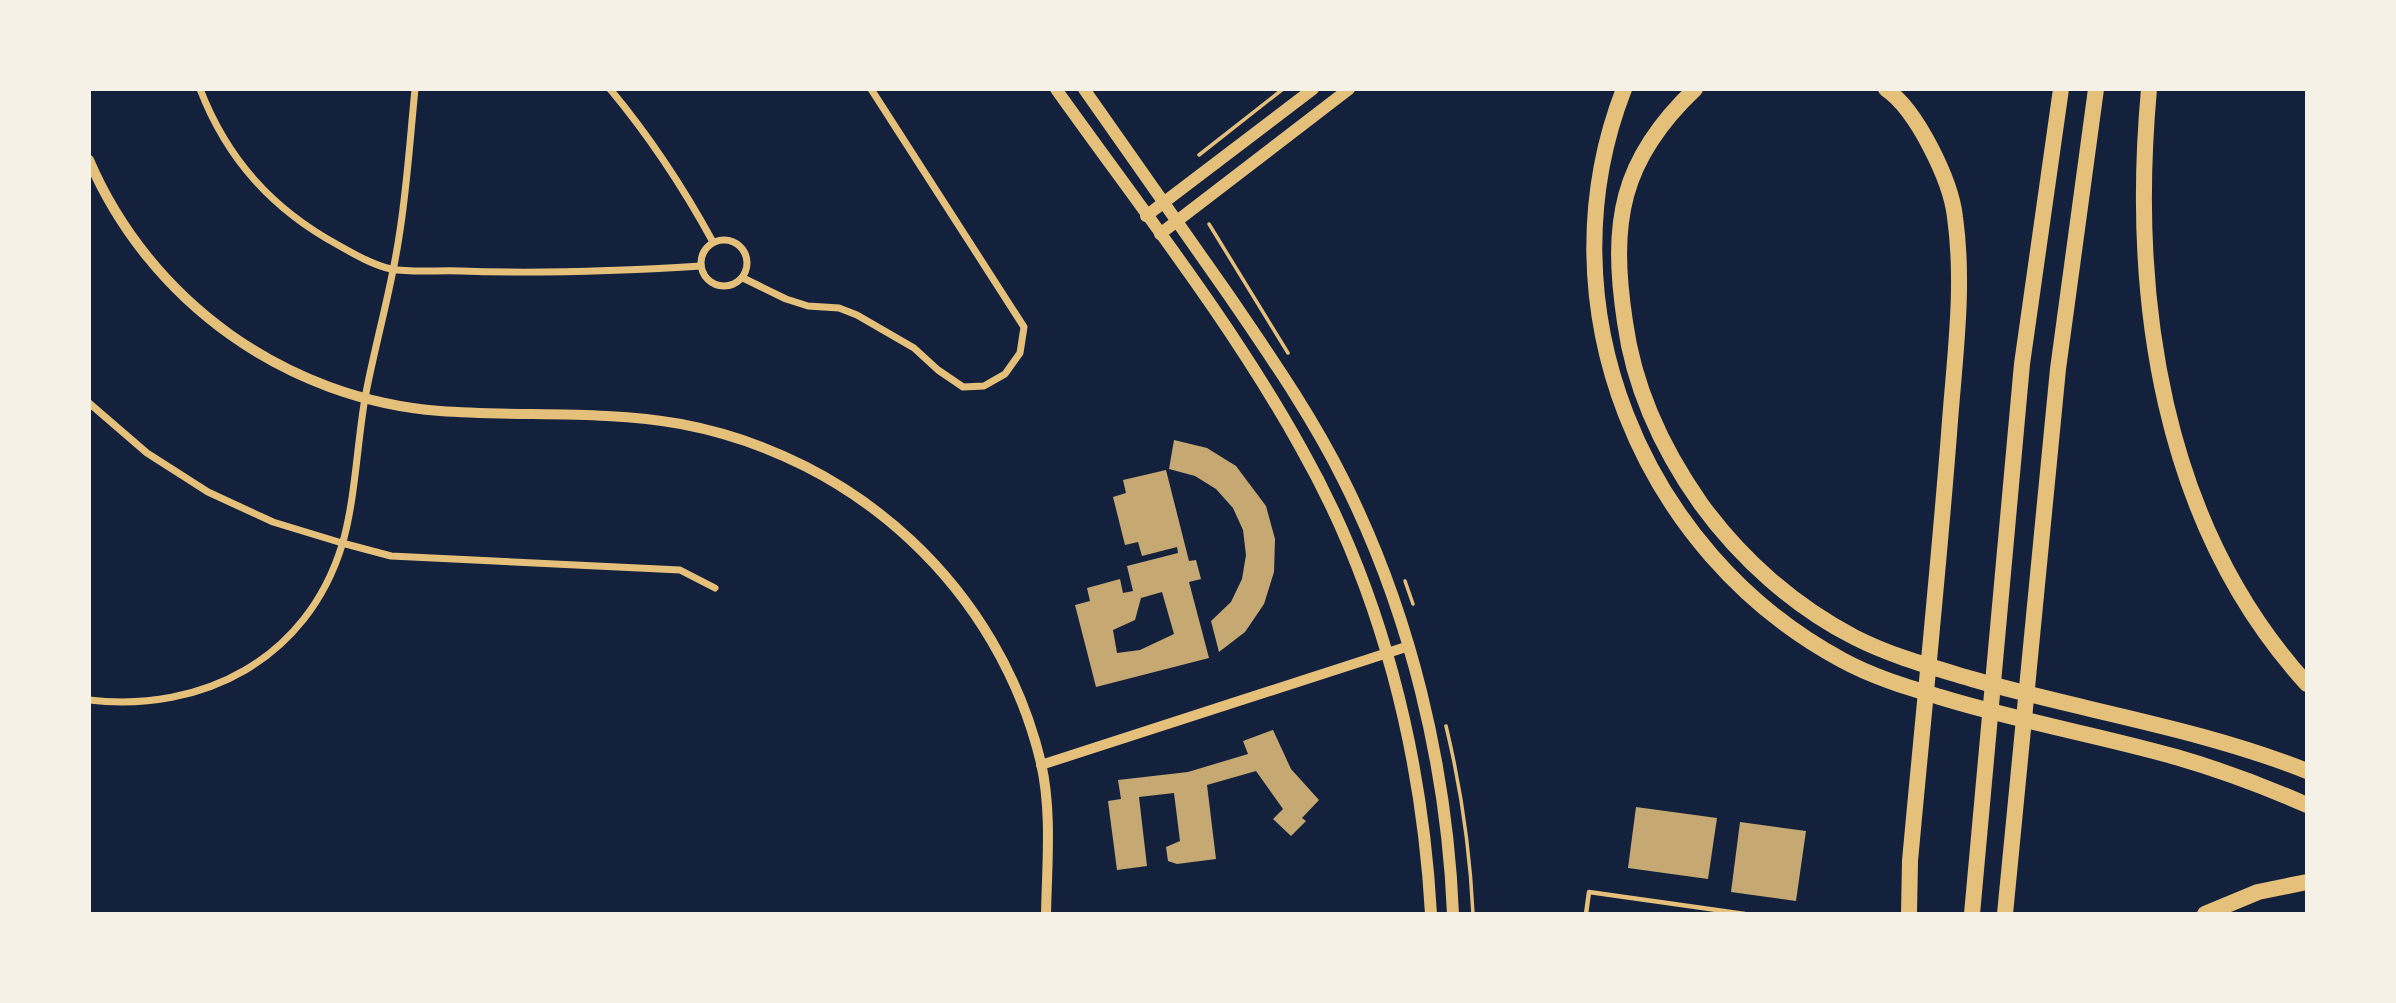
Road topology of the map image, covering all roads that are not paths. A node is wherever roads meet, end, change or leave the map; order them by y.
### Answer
1 (200, 89) edge
2 (415, 89) edge
3 (610, 89) edge
4 (872, 89) edge
5 (1056, 89) edge
6 (1083, 89) edge
7 (1313, 89) edge
8 (1349, 89) edge
9 (1624, 89) edge
10 (1695, 89) edge
11 (1886, 89) edge
12 (2061, 89) edge
13 (2096, 89) edge
14 (2149, 89) edge
15 (89, 160) edge
16 (1164, 203) junction
17 (1146, 216) junction
18 (1177, 221) junction
19 (1160, 234) junction
20 (713, 243) junction
21 (701, 266) junction
22 (391, 269) junction
23 (743, 278) junction
24 (365, 398) junction
25 (89, 404) edge
26 (342, 543) junction
27 (715, 588) dead end
28 (1409, 646) junction
29 (1386, 653) junction
30 (2307, 684) edge
31 (89, 700) edge
32 (1041, 765) junction
33 (2307, 771) edge
34 (2307, 805) edge
35 (2307, 882) edge
36 (1046, 914) edge
37 (1430, 914) edge
38 (1453, 914) edge
39 (1586, 914) edge
40 (1745, 914) edge
41 (1909, 914) edge
42 (1972, 914) edge
43 (2005, 914) edge
44 (2205, 914) edge

1 - 22 street
2 - 22 street
3 - 20 street
4 - 23 street
5 - 17 main road
6 - 16 main road
7 - 16 main road
8 - 18 main road
9 - 34 highway
10 - 33 highway
11 - 41 highway
12 - 42 highway
13 - 43 highway
14 - 30 highway
15 - 24 street
16 - 17 main road
16 - 18 main road
17 - 19 main road
18 - 19 main road
18 - 28 main road
19 - 29 main road
20 - 21 street
20 - 23 street
21 - 22 street
21 - 23 street
22 - 24 street
24 - 26 street
24 - 32 street
25 - 26 street
26 - 27 street
26 - 31 street
28 - 29 street
28 - 38 main road
29 - 32 street
29 - 37 main road
32 - 36 street
35 - 44 highway
39 - 40 lane

